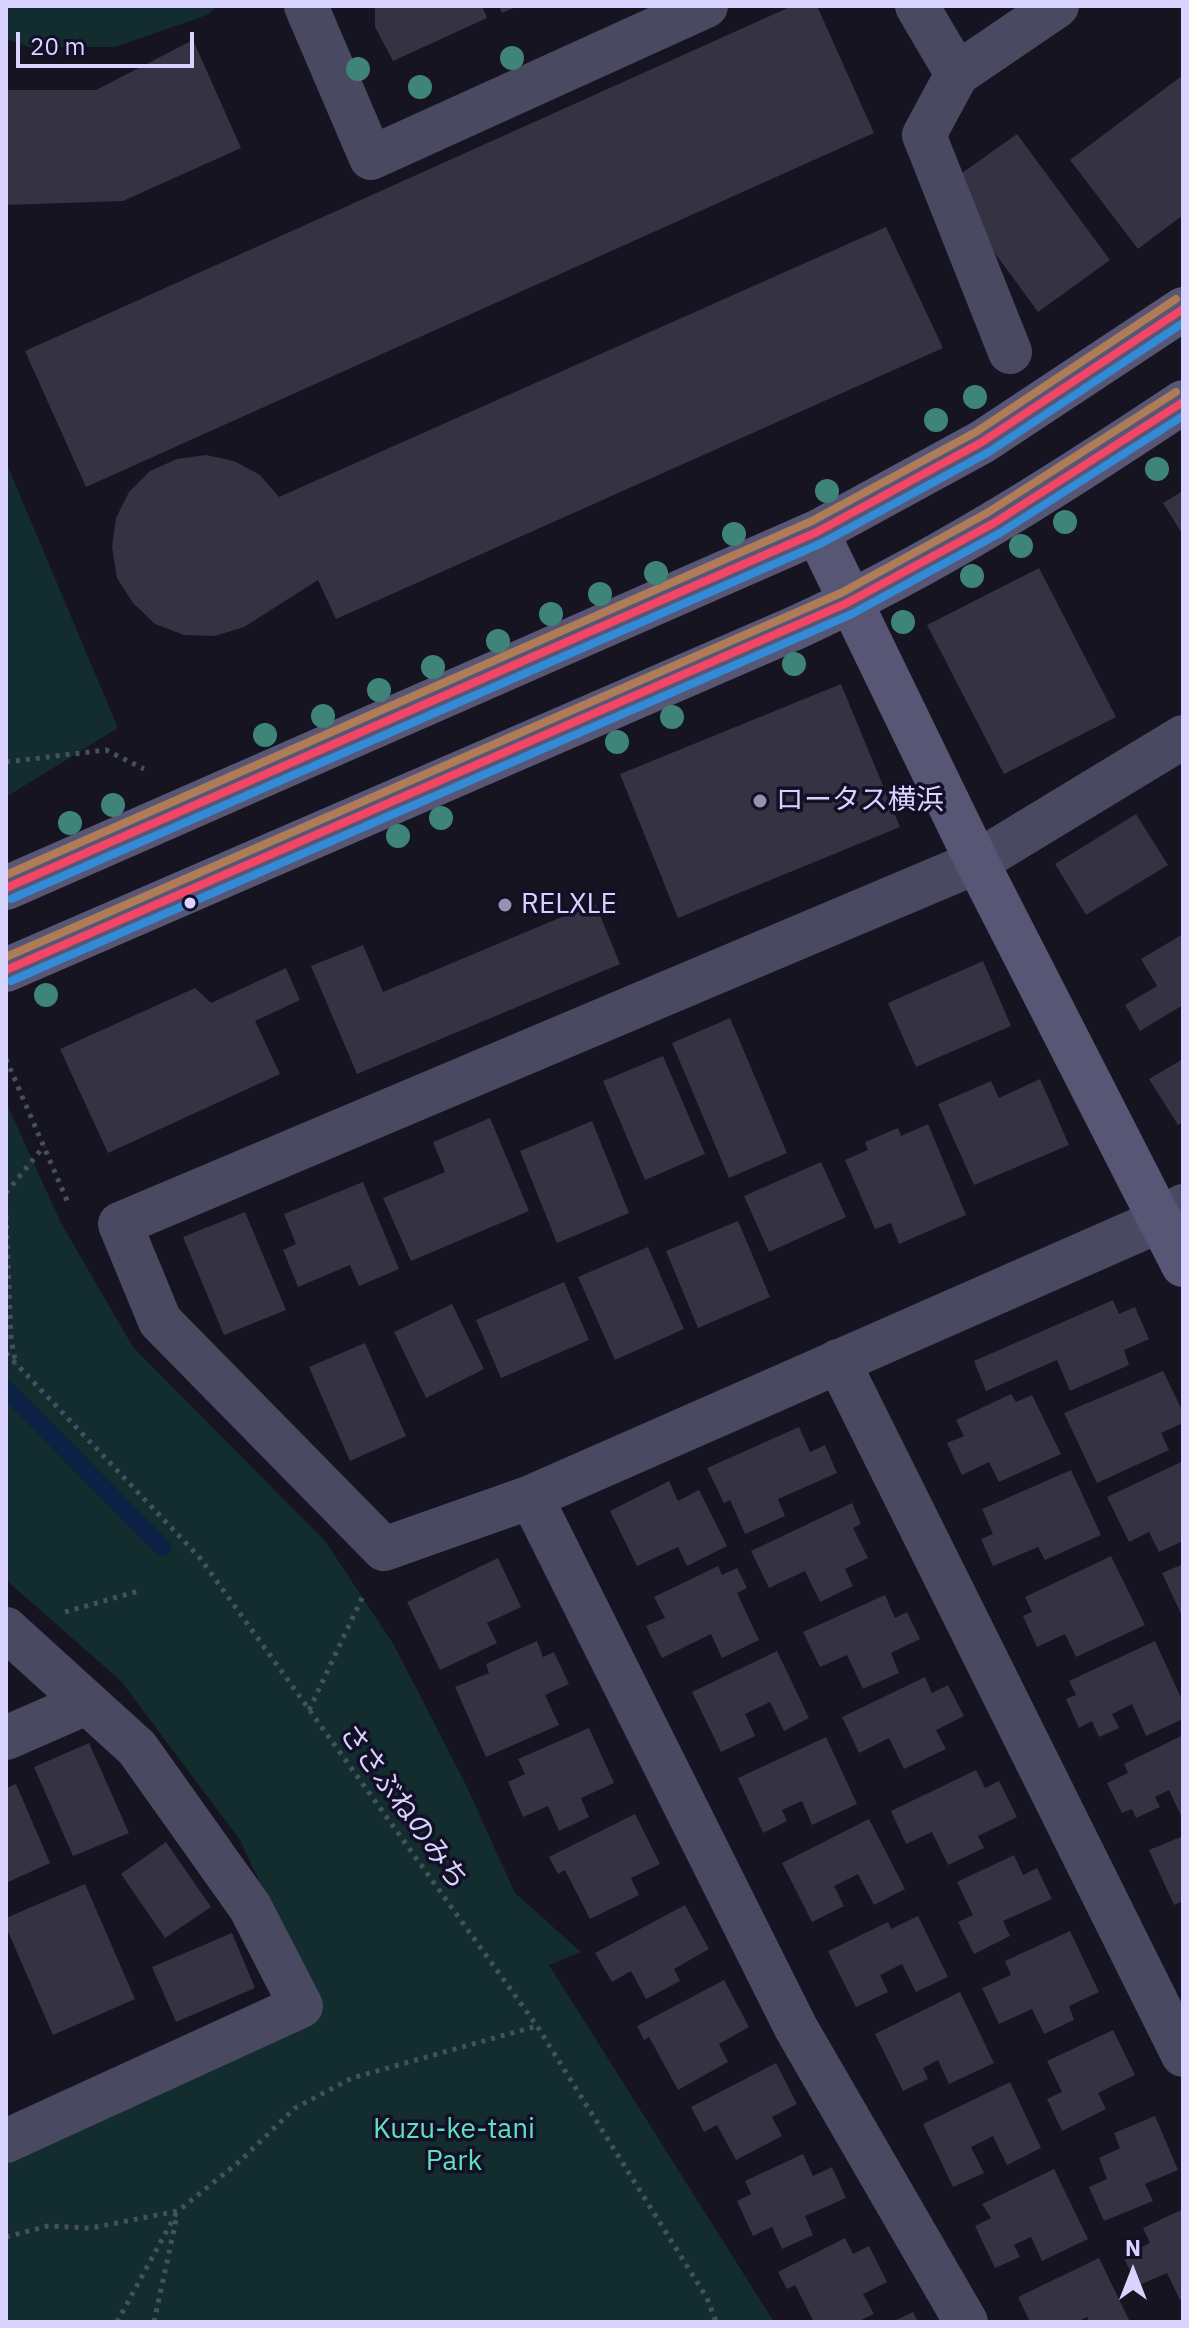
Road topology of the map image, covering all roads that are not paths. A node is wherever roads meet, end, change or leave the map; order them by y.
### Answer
1 (306, 6) edge
2 (706, 6) edge
3 (917, 6) edge
4 (1057, 6) edge
5 (957, 74) junction
6 (1183, 309) edge
7 (1010, 352) dead end
8 (1183, 402) edge
9 (817, 532) junction
10 (851, 602) junction
11 (1183, 737) edge
12 (977, 862) junction
13 (6, 888) edge
14 (6, 970) edge
15 (1172, 1213) edge
16 (1183, 1265) edge
17 (838, 1361) junction
18 (531, 1497) junction
19 (6, 1629) edge
20 (86, 1703) junction
21 (6, 1738) edge
22 (1183, 2055) edge
23 (6, 2141) edge
24 (966, 2322) edge

1 - 2 street
3 - 5 street
4 - 5 street
5 - 7 street
6 - 9 street
8 - 10 street
9 - 10 street
9 - 13 street
10 - 12 street
10 - 14 street
11 - 12 street
12 - 15 street
12 - 18 street
15 - 16 street
15 - 17 street
17 - 18 street
17 - 22 street
18 - 24 street
19 - 20 street
20 - 21 street
20 - 23 street

